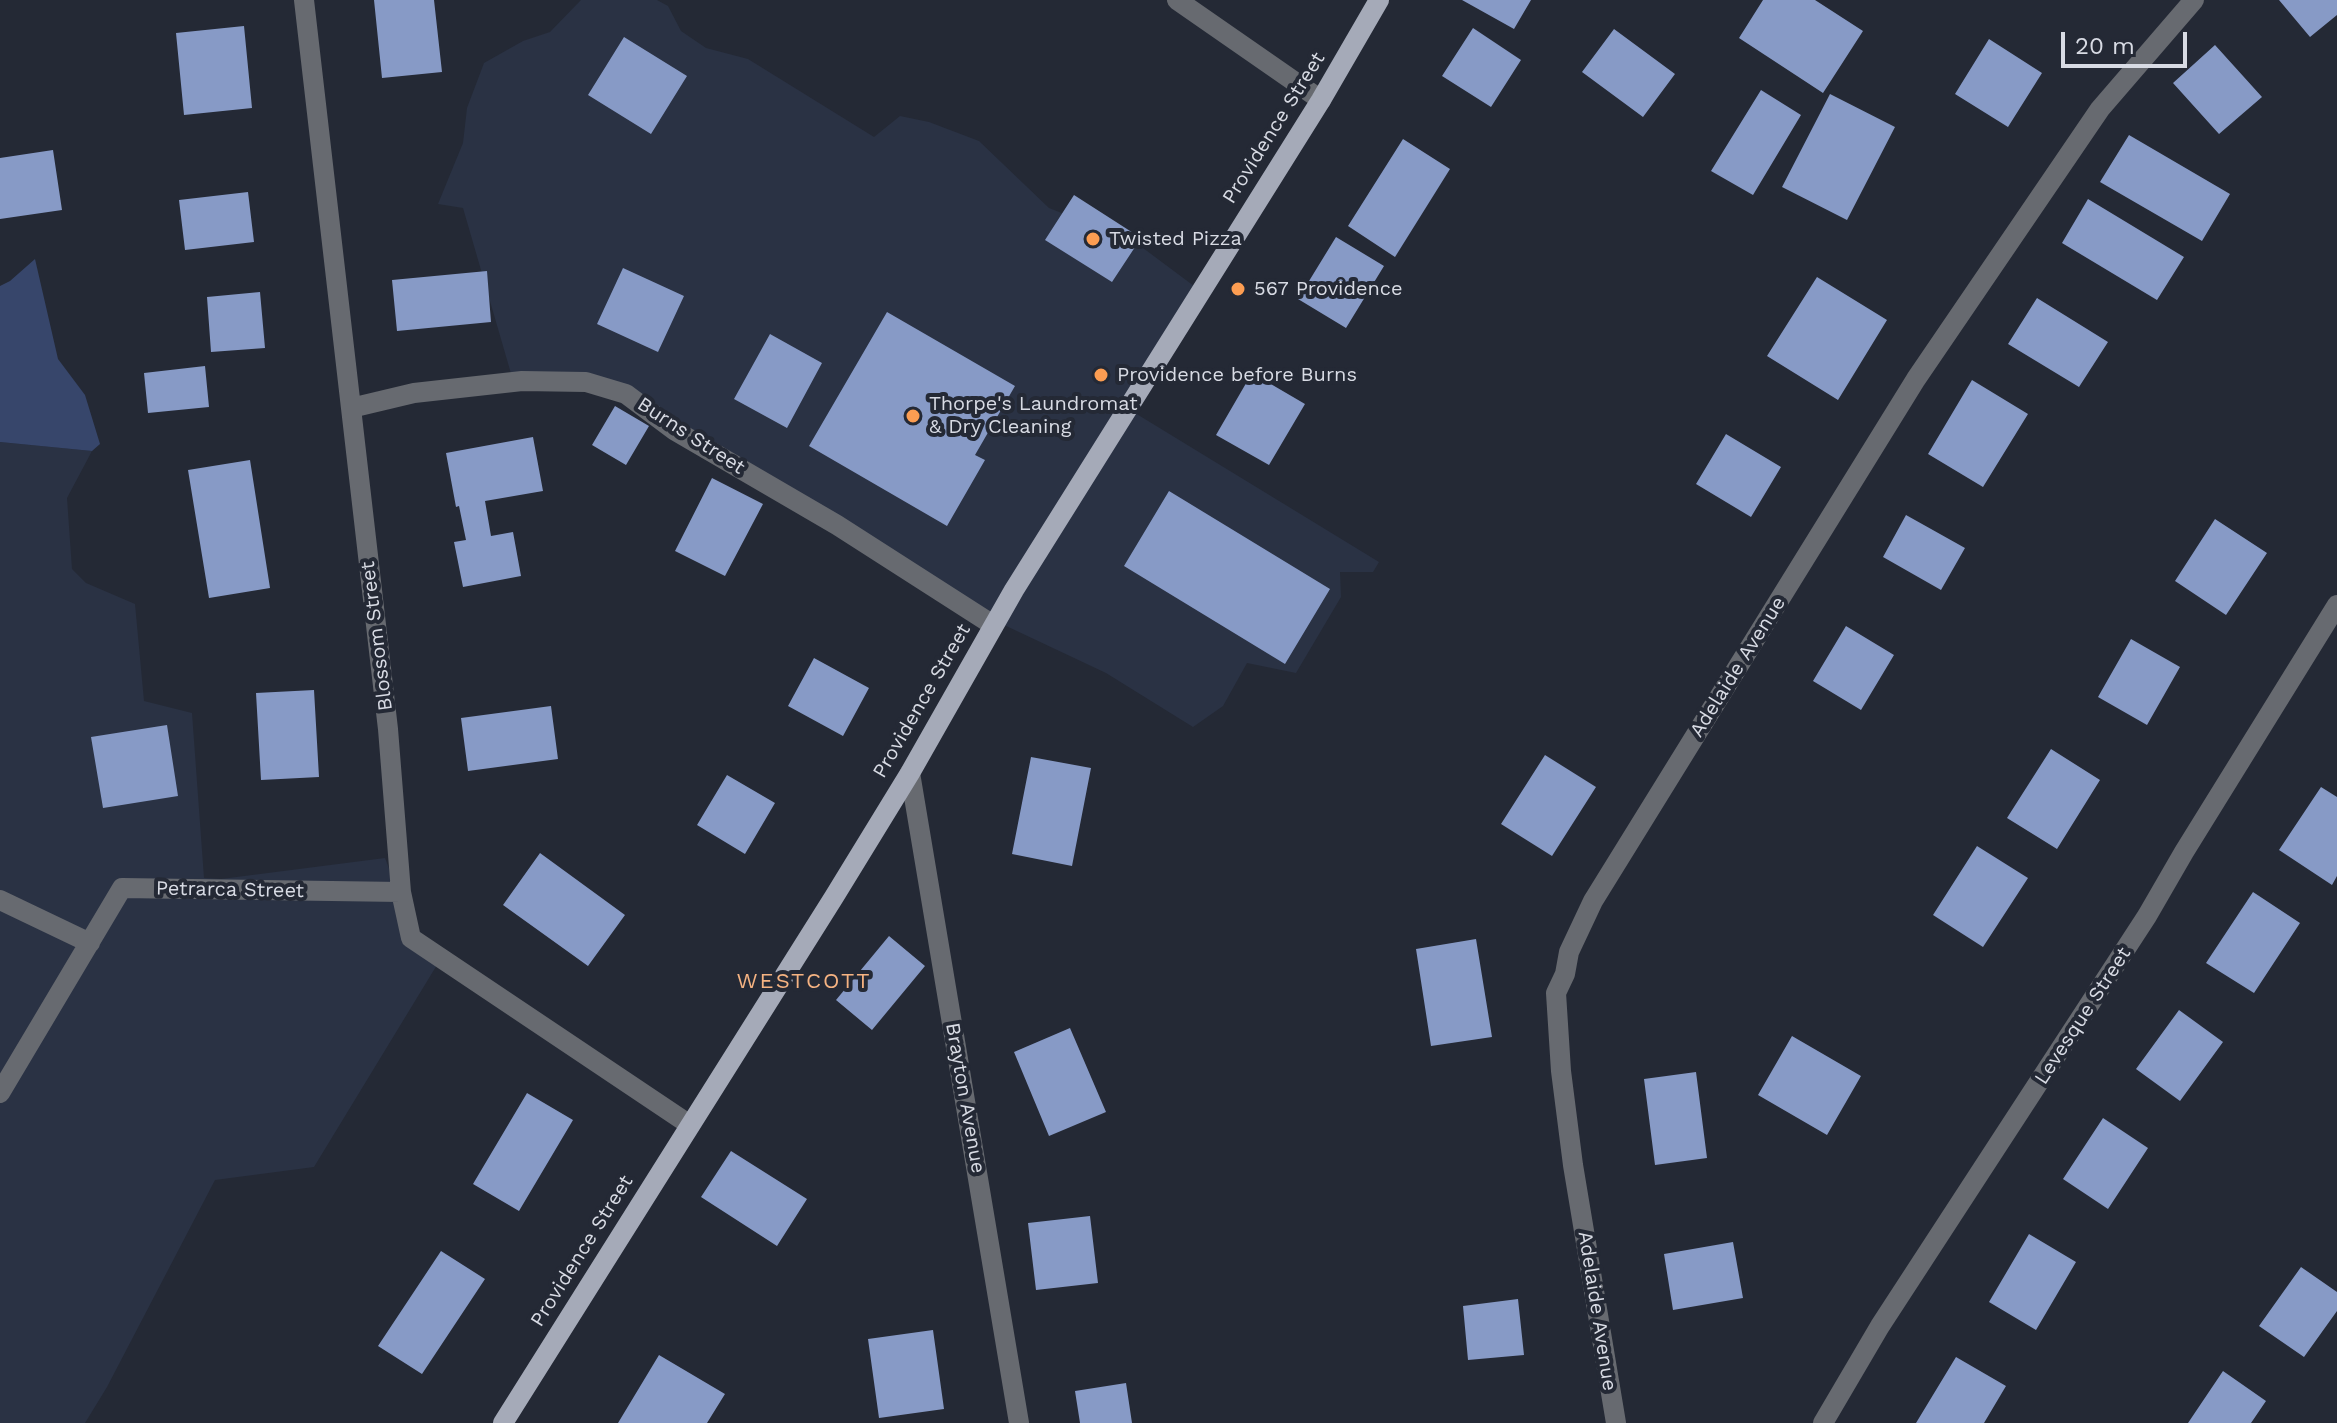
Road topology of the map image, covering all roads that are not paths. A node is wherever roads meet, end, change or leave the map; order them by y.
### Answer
1 (304, 0) edge
2 (1177, 0) edge
3 (1379, 0) edge
4 (2194, 0) edge
5 (1321, 100) junction
6 (351, 408) junction
7 (2337, 605) edge
8 (993, 625) junction
9 (910, 773) junction
10 (401, 892) junction
11 (0, 900) edge
12 (90, 943) junction
13 (0, 1093) edge
14 (690, 1125) junction
15 (503, 1423) edge
16 (1019, 1423) edge
17 (1616, 1423) edge
18 (1823, 1423) edge

1 - 6 street, Blossom Street
2 - 5 street
3 - 5 main road, Providence Street
4 - 17 street, Adelaide Avenue
5 - 8 main road, Providence Street
6 - 8 street, Burns Street
6 - 10 street, Blossom Street
7 - 18 street, Levesque Street
8 - 9 main road, Providence Street
9 - 14 main road, Providence Street
9 - 16 street, Brayton Avenue
10 - 12 street, Petrarca Street
10 - 14 street, Blossom Street
11 - 12 street
12 - 13 street
14 - 15 main road, Providence Street

